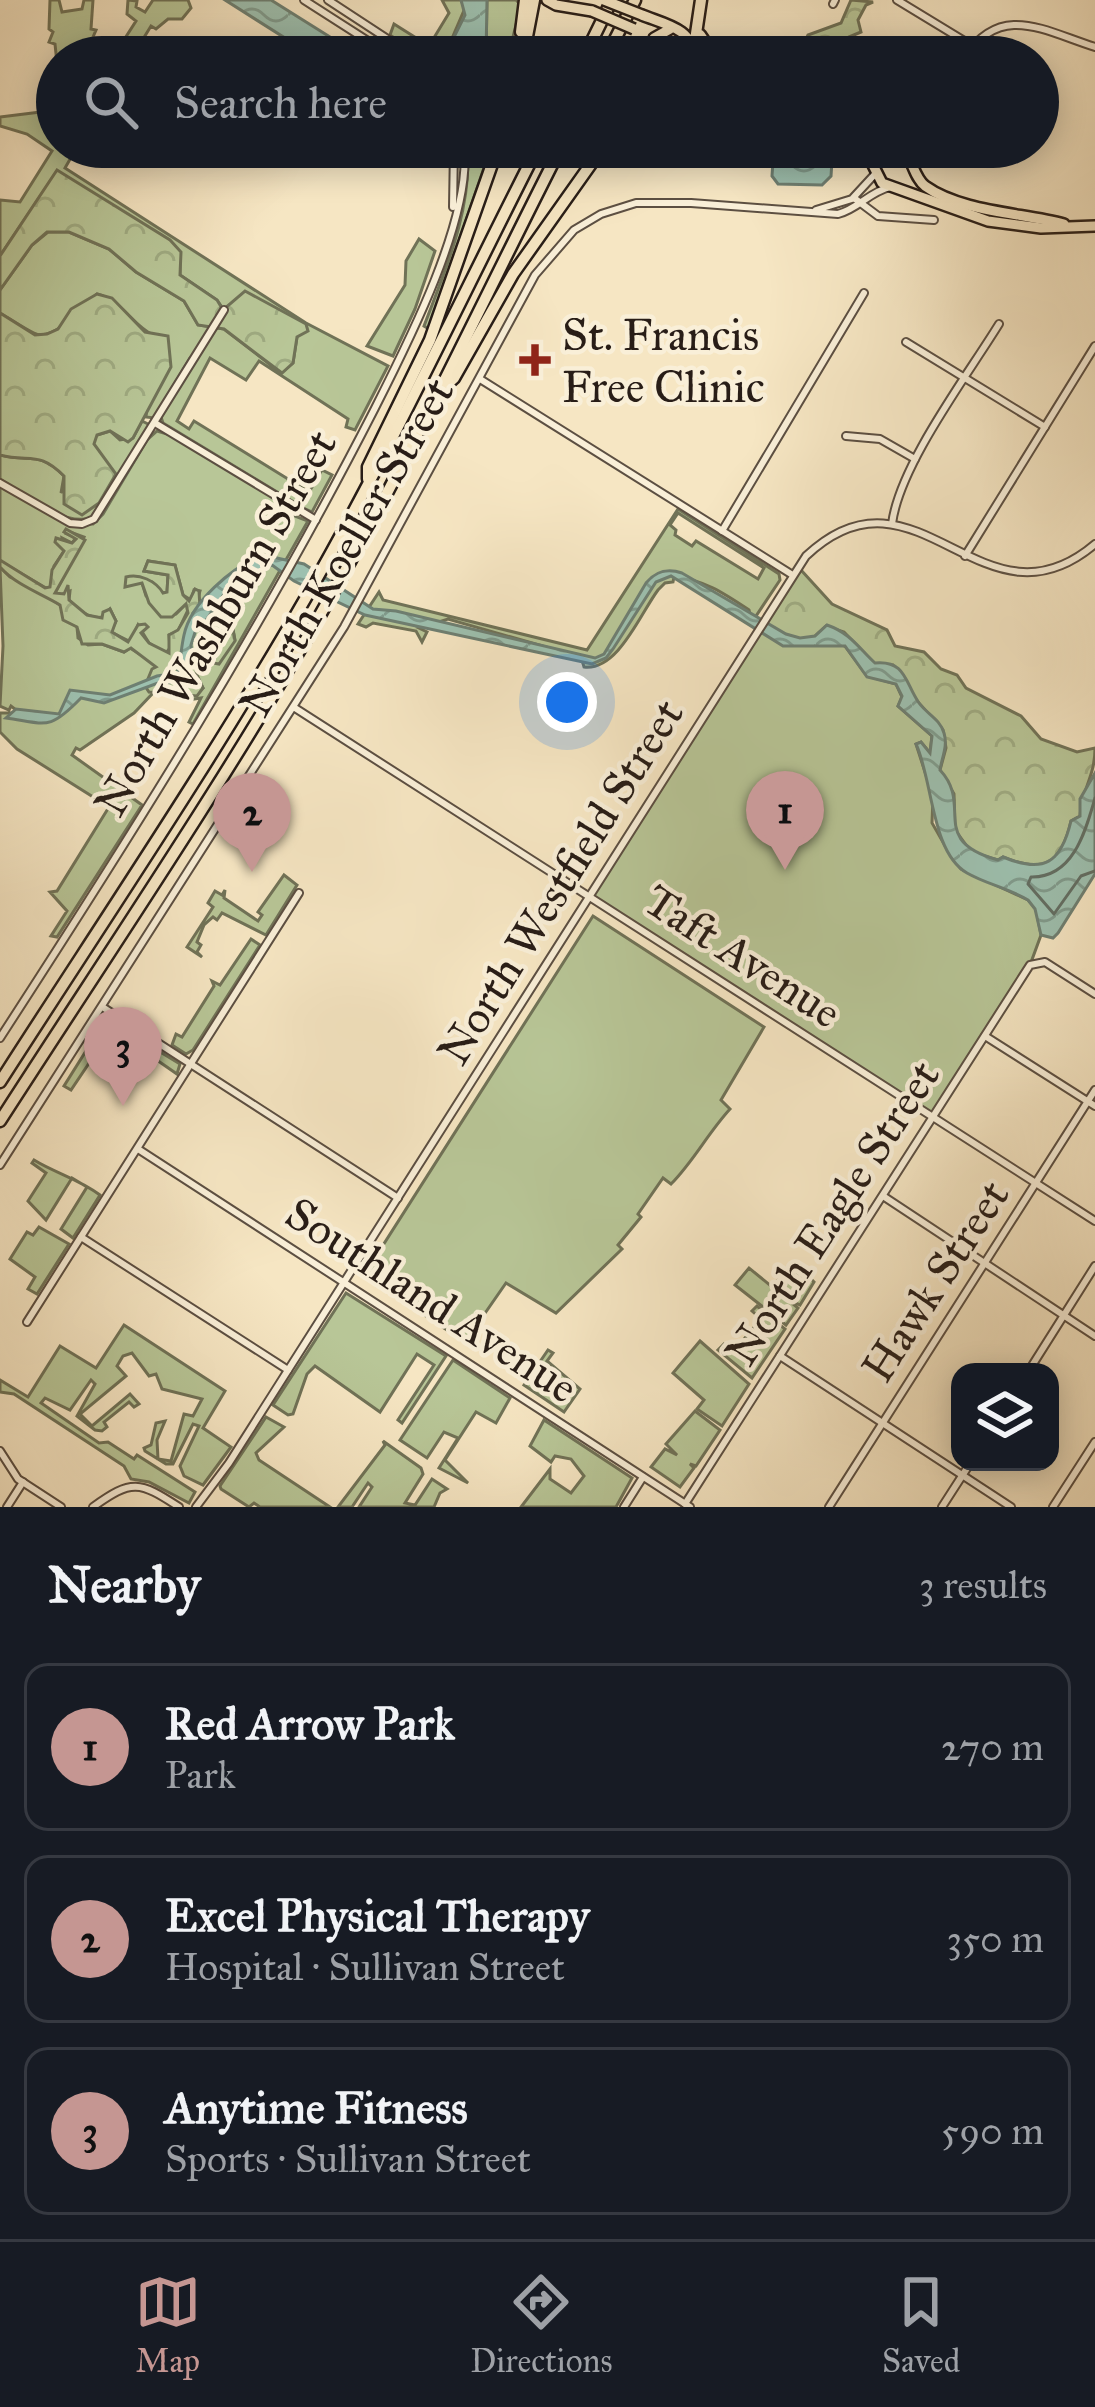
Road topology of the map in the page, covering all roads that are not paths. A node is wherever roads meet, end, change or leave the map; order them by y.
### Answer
1 (304, 0) edge
2 (328, 0) edge
3 (525, 0) edge
4 (534, 0) edge
5 (547, 0) edge
6 (608, 0) edge
7 (635, 0) edge
8 (701, 0) edge
9 (897, 0) edge
10 (574, 3) edge
11 (670, 28) junction
12 (698, 30) junction
13 (360, 36) edge
14 (383, 36) edge
15 (522, 36) edge
16 (526, 36) edge
17 (593, 36) edge
18 (617, 36) edge
19 (639, 36) edge
20 (657, 36) edge
21 (686, 36) edge
22 (697, 36) edge
23 (702, 36) edge
24 (956, 36) edge
25 (983, 36) edge
26 (1057, 36) edge
27 (1059, 37) edge
28 (1095, 47) edge
29 (453, 168) edge
30 (465, 168) edge
31 (491, 168) edge
32 (527, 168) edge
33 (551, 168) edge
34 (588, 168) edge
35 (874, 168) edge
36 (877, 168) edge
37 (911, 168) edge
38 (914, 168) edge
39 (876, 172) junction
40 (893, 187) junction
41 (857, 201) junction
42 (909, 207) dead end
43 (908, 218) junction
44 (934, 220) dead end
45 (452, 223) junction
46 (1070, 226) junction
47 (1095, 226) edge
48 (864, 293) dead end
49 (224, 310) dead end
50 (999, 324) dead end
51 (906, 342) dead end
52 (1095, 346) edge
53 (965, 378) junction
54 (480, 379) junction
55 (440, 391) junction
56 (154, 422) junction
57 (1045, 427) junction
58 (846, 436) dead end
59 (916, 459) junction
60 (0, 483) edge
61 (369, 483) junction
62 (316, 520) junction
63 (892, 524) junction
64 (722, 531) junction
65 (1095, 544) edge
66 (965, 556) junction
67 (791, 574) junction
68 (295, 708) junction
69 (299, 892) dead end
70 (590, 897) junction
71 (1095, 994) edge
72 (103, 1008) junction
73 (985, 1036) junction
74 (0, 1038) edge
75 (190, 1063) junction
76 (0, 1082) edge
77 (1095, 1090) edge
78 (1091, 1104) edge
79 (933, 1117) junction
80 (0, 1120) edge
81 (138, 1148) junction
82 (0, 1166) edge
83 (1036, 1183) junction
84 (883, 1196) junction
85 (398, 1198) junction
86 (1095, 1221) edge
87 (81, 1237) junction
88 (986, 1264) junction
89 (1095, 1266) edge
90 (345, 1281) junction
91 (1065, 1316) junction
92 (27, 1322) dead end
93 (1095, 1336) edge
94 (781, 1356) junction
95 (1034, 1363) edge
96 (288, 1370) junction
97 (883, 1423) junction
98 (1095, 1442) edge
99 (0, 1451) edge
100 (964, 1471) edge
101 (962, 1475) junction
102 (643, 1477) junction
103 (23, 1482) junction
104 (687, 1505) edge
105 (7, 1507) edge
106 (62, 1507) edge
107 (93, 1507) edge
108 (179, 1507) edge
109 (196, 1507) edge
110 (623, 1507) edge
111 (829, 1507) edge
112 (942, 1507) edge
113 (1011, 1507) edge
114 (1053, 1507) edge

1 - 13 street
2 - 14 street
3 - 15 highway
4 - 16 highway
5 - 10 main road
6 - 11 main road, bridge
6 - 17 highway
7 - 18 highway
8 - 12 highway
9 - 24 street
10 - 19 main road, bridge
11 - 20 main road
11 - 21 main road
12 - 22 highway
12 - 23 highway
25 - 26 street
27 - 28 street
29 - 45 street, North Washburn Street
30 - 45 street, North Washburn Street
31 - 61 highway
32 - 61 highway
33 - 55 highway
34 - 55 highway
35 - 39 main road
36 - 39 main road
37 - 40 main road
38 - 46 main road
39 - 40 main road
39 - 41 street
40 - 41 street, North Koeller Street
40 - 46 main road
41 - 43 street
41 - 54 street, North Koeller Street
42 - 43 street
43 - 44 street
45 - 62 street, North Washburn Street
46 - 47 main road
48 - 64 street
49 - 56 street
50 - 53 street
51 - 53 street
52 - 57 street
53 - 57 street
53 - 59 street
54 - 64 street
54 - 68 street, North Koeller Street
55 - 80 highway
56 - 60 street
56 - 62 street
57 - 66 street
58 - 59 street
59 - 63 street
61 - 76 highway
62 - 74 street, North Washburn Street
63 - 66 street
63 - 67 street, North Westfield Street
64 - 67 street
65 - 66 street
67 - 70 street, North Westfield Street
68 - 70 street, Taft Avenue
68 - 72 street, North Koeller Street
69 - 75 street
70 - 79 street, Taft Avenue
70 - 85 street, North Westfield Street
71 - 73 street, North Eagle Street
72 - 75 street
72 - 82 street, North Koeller Street
73 - 78 street
73 - 79 street, North Eagle Street
75 - 81 street
75 - 85 street
77 - 78 street, Hawk Street
78 - 83 street, Hawk Street
79 - 83 street, Taft Avenue
79 - 84 street, North Eagle Street
81 - 87 street
81 - 90 street, Southland Avenue
83 - 86 street, Taft Avenue
83 - 88 street, Hawk Street
84 - 88 street
84 - 94 street, North Eagle Street
85 - 90 street, North Westfield Street
87 - 92 street
87 - 96 street
88 - 91 street
88 - 97 street, Hawk Street
89 - 91 street
90 - 96 street, North Westfield Street
90 - 102 street, Southland Avenue
91 - 93 street
91 - 95 street
94 - 97 street
94 - 104 street, North Eagle Street
96 - 109 street, North Westfield Street
97 - 101 street
97 - 111 street, Hawk Street
98 - 114 street
99 - 103 street
100 - 101 street
101 - 112 street
101 - 113 street
102 - 104 street, Southland Avenue
102 - 110 street
103 - 105 street
103 - 106 street
107 - 108 street

